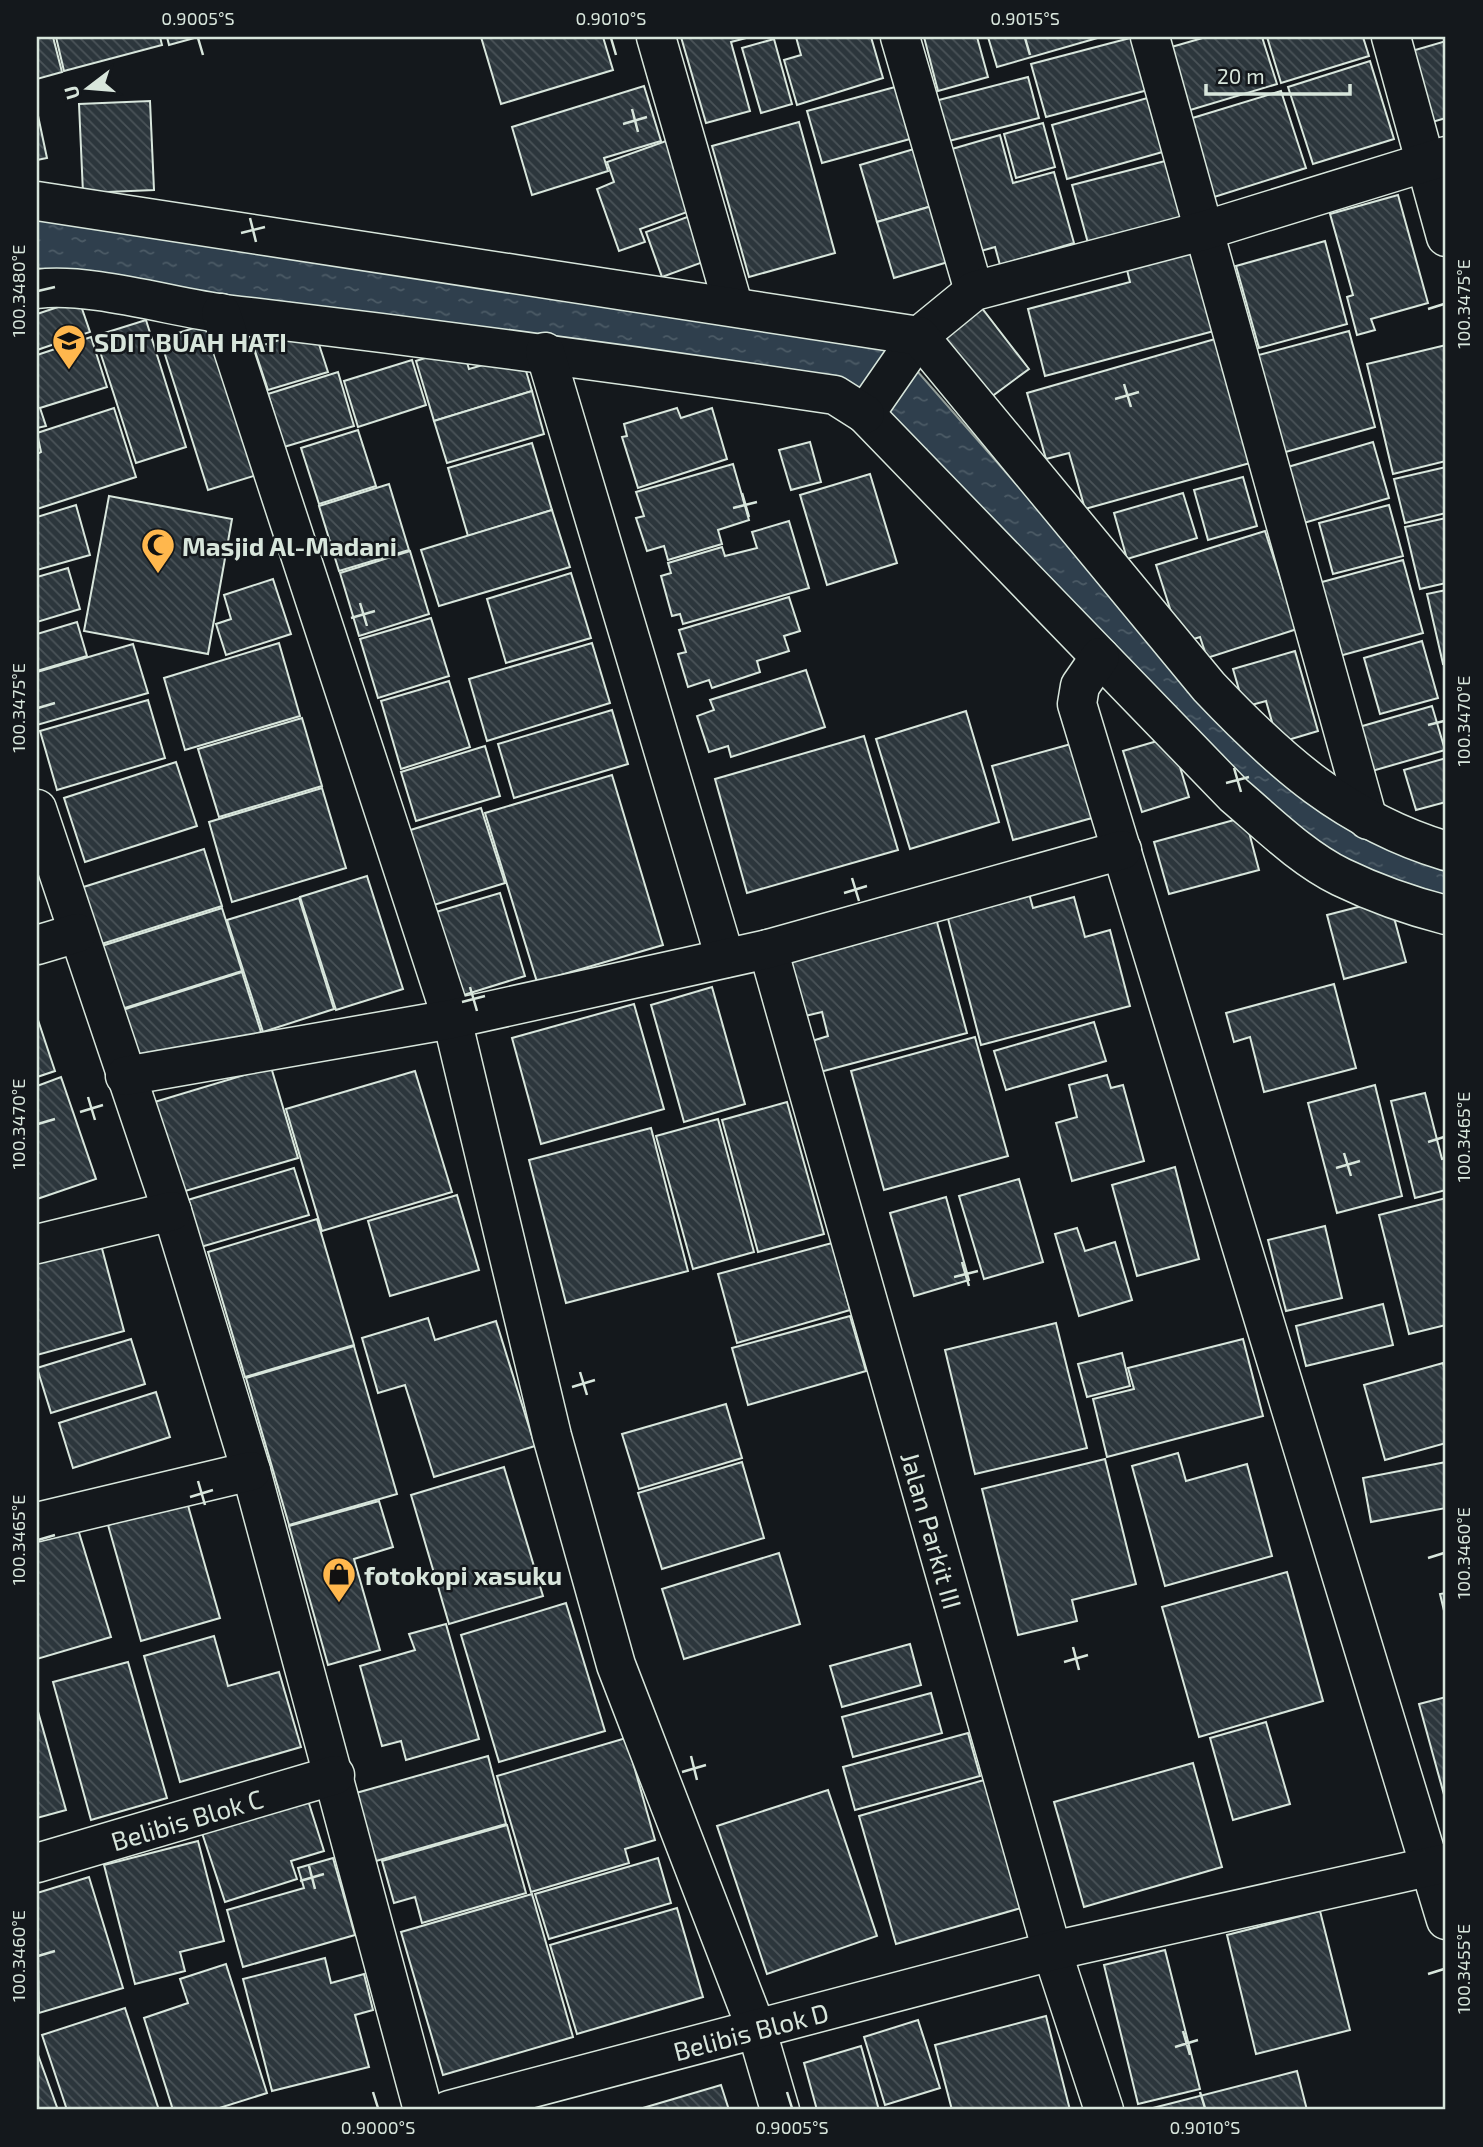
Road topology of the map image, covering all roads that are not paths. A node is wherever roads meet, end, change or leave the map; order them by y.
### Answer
1 (656, 37) edge
2 (900, 37) edge
3 (1150, 37) edge
4 (1391, 37) edge
5 (1436, 159) edge
6 (37, 201) edge
7 (1206, 230) junction
8 (1446, 237) edge
9 (37, 289) edge
10 (974, 291) junction
11 (733, 305) junction
12 (220, 313) junction
13 (912, 346) junction
14 (545, 352) junction
15 (869, 409) junction
16 (1100, 657) junction
17 (37, 809) edge
18 (1368, 820) junction
19 (1122, 850) junction
20 (1446, 851) edge
21 (1446, 915) edge
22 (77, 933) junction
23 (37, 945) edge
24 (768, 949) junction
25 (724, 958) junction
26 (452, 1019) junction
27 (125, 1076) junction
28 (172, 1211) junction
29 (37, 1244) edge
30 (251, 1471) junction
31 (37, 1522) edge
32 (334, 1775) junction
33 (37, 1863) edge
34 (1438, 1865) edge
35 (1446, 1920) edge
36 (1052, 1951) junction
37 (756, 2028) junction
38 (424, 2110) edge
39 (449, 2110) edge
40 (780, 2110) edge
41 (1104, 2110) edge

1 - 11 street
2 - 10 street
3 - 7 street
4 - 5 street
5 - 7 street
5 - 8 street
6 - 11 street
7 - 10 street
7 - 18 street
9 - 12 street
10 - 13 street
11 - 13 street
12 - 14 street
12 - 26 street
13 - 15 street
13 - 18 street
14 - 15 street
14 - 25 street
15 - 16 street
16 - 19 street
16 - 21 street
17 - 22 street
18 - 20 street
19 - 24 street
19 - 34 street
22 - 23 street
22 - 27 street
24 - 25 street
24 - 36 street, Jalan Parkit III
25 - 26 street
26 - 27 street
26 - 37 street
27 - 28 street
28 - 29 street
28 - 30 street
30 - 31 street
30 - 32 street
32 - 33 street, Belibis Blok C
32 - 38 street
34 - 35 street
34 - 36 street, Belibis Blok D
36 - 37 street, Belibis Blok D
36 - 41 street, Jalan Parkit III
37 - 39 street, Belibis Blok D
37 - 40 street

